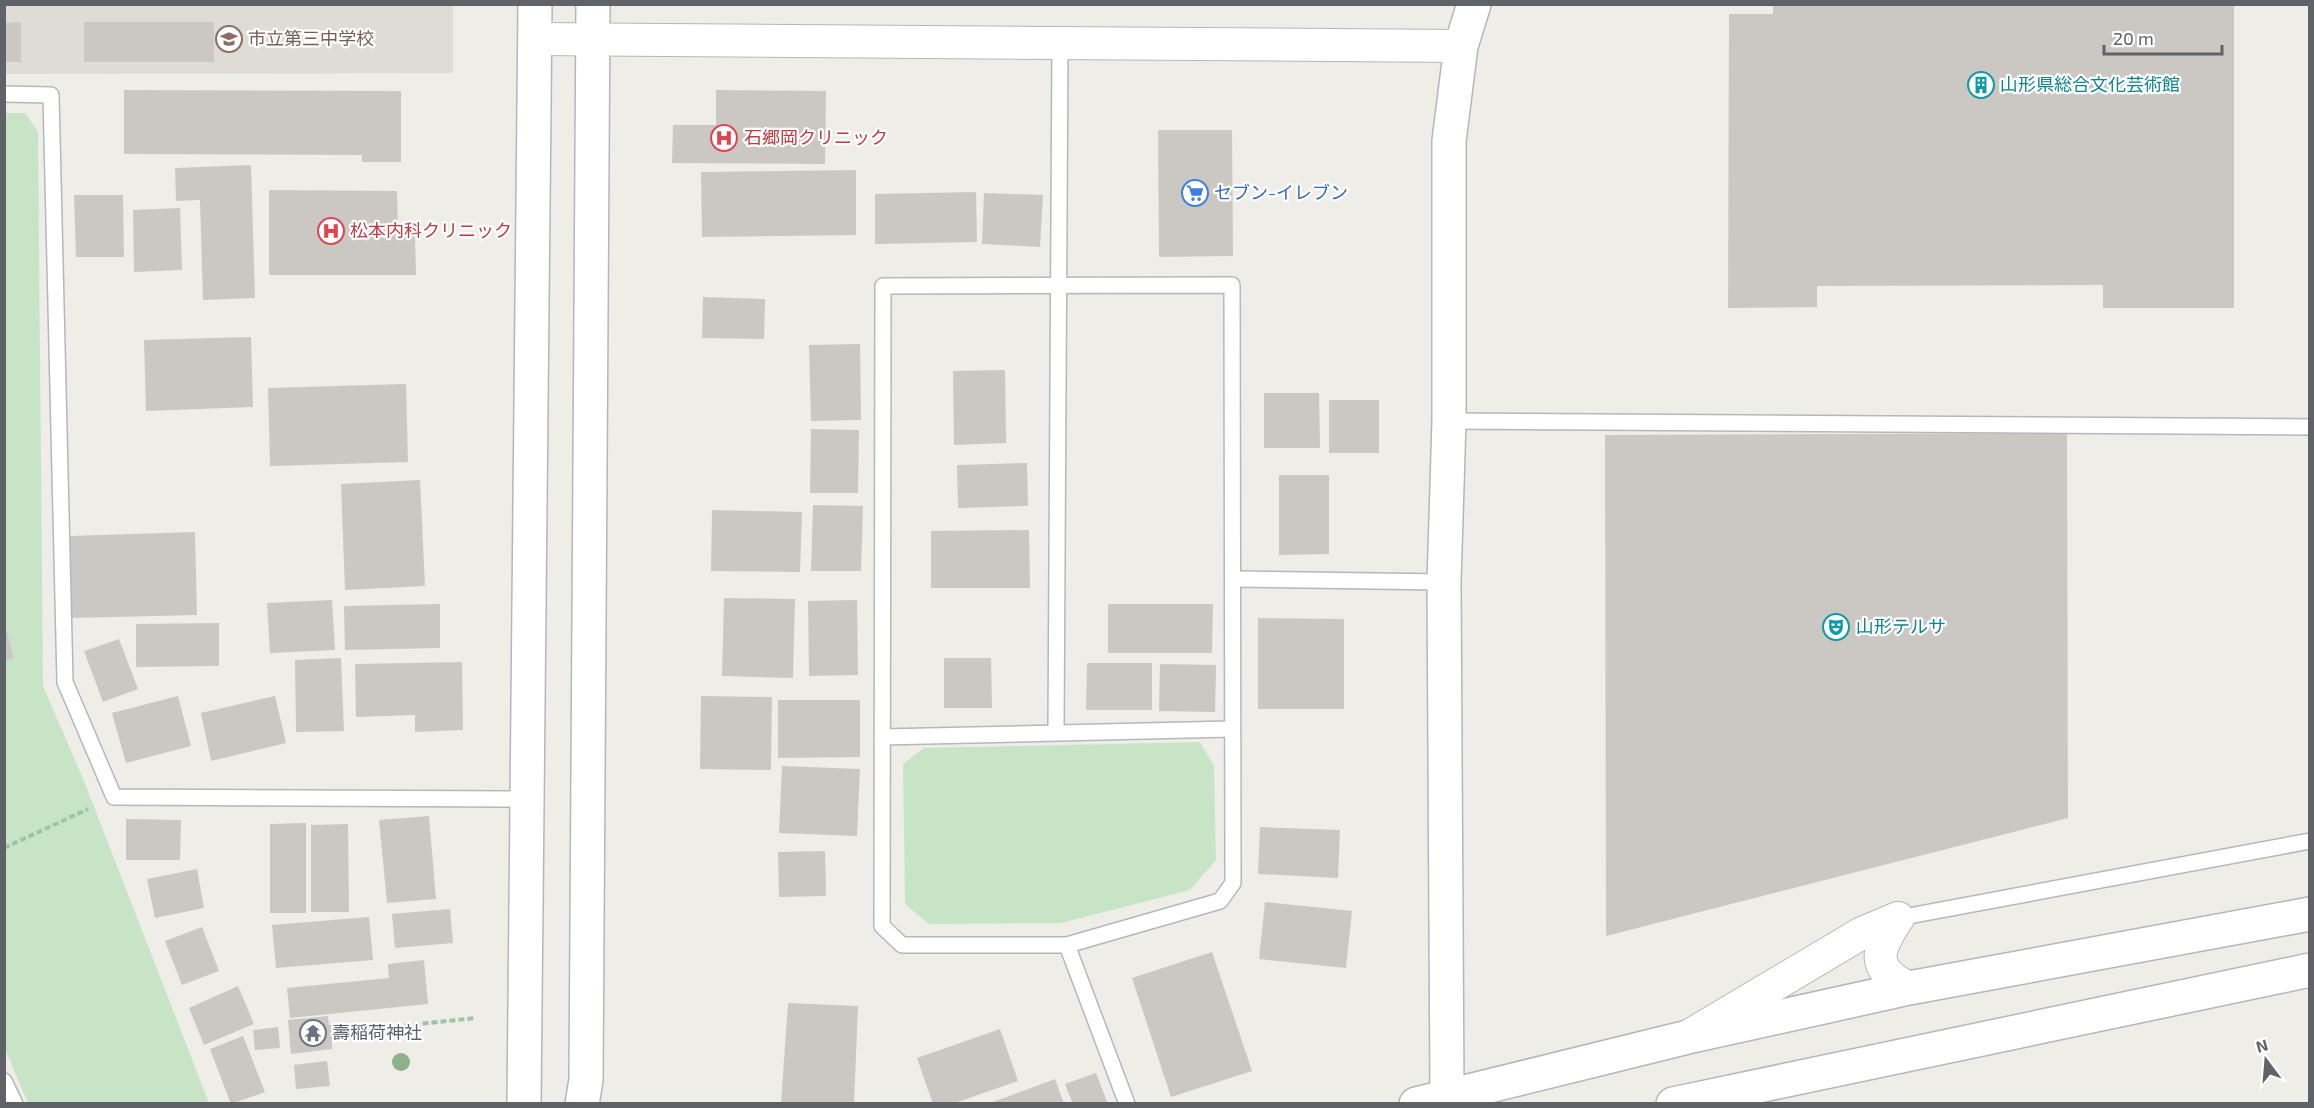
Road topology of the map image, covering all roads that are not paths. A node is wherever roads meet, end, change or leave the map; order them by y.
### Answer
1 (535, 4) edge
2 (593, 4) edge
3 (1474, 4) edge
4 (535, 39) junction
5 (592, 41) junction
6 (1060, 45) junction
7 (1461, 46) junction
8 (4, 94) edge
9 (1058, 284) junction
10 (1449, 421) junction
11 (2310, 428) edge
12 (1233, 579) junction
13 (1444, 582) junction
14 (1231, 729) junction
15 (1056, 731) junction
16 (882, 736) junction
17 (528, 799) junction
18 (2310, 841) edge
19 (2310, 914) edge
20 (1898, 918) junction
21 (1067, 945) junction
22 (2310, 970) edge
23 (1909, 988) junction
24 (1688, 1036) junction
25 (4, 1081) edge
26 (585, 1096) edge
27 (1447, 1099) edge
28 (15, 1104) edge
29 (524, 1104) edge
30 (1127, 1104) edge
31 (1416, 1104) edge
32 (1673, 1104) edge

1 - 4 street
2 - 5 street
3 - 7 street
4 - 5 street
4 - 17 street
5 - 6 street
5 - 26 street
6 - 7 street
6 - 9 lane
7 - 10 street
8 - 17 lane
9 - 12 lane
9 - 15 lane
9 - 16 lane
10 - 11 lane
10 - 13 street
12 - 13 lane
12 - 14 lane
13 - 27 street
14 - 15 lane
14 - 21 lane
15 - 16 lane
16 - 21 lane
17 - 29 street
18 - 20 lane
19 - 23 street
20 - 23 street
20 - 24 street
21 - 30 lane
22 - 32 street
23 - 24 street
24 - 27 street
25 - 28 lane
27 - 31 street

